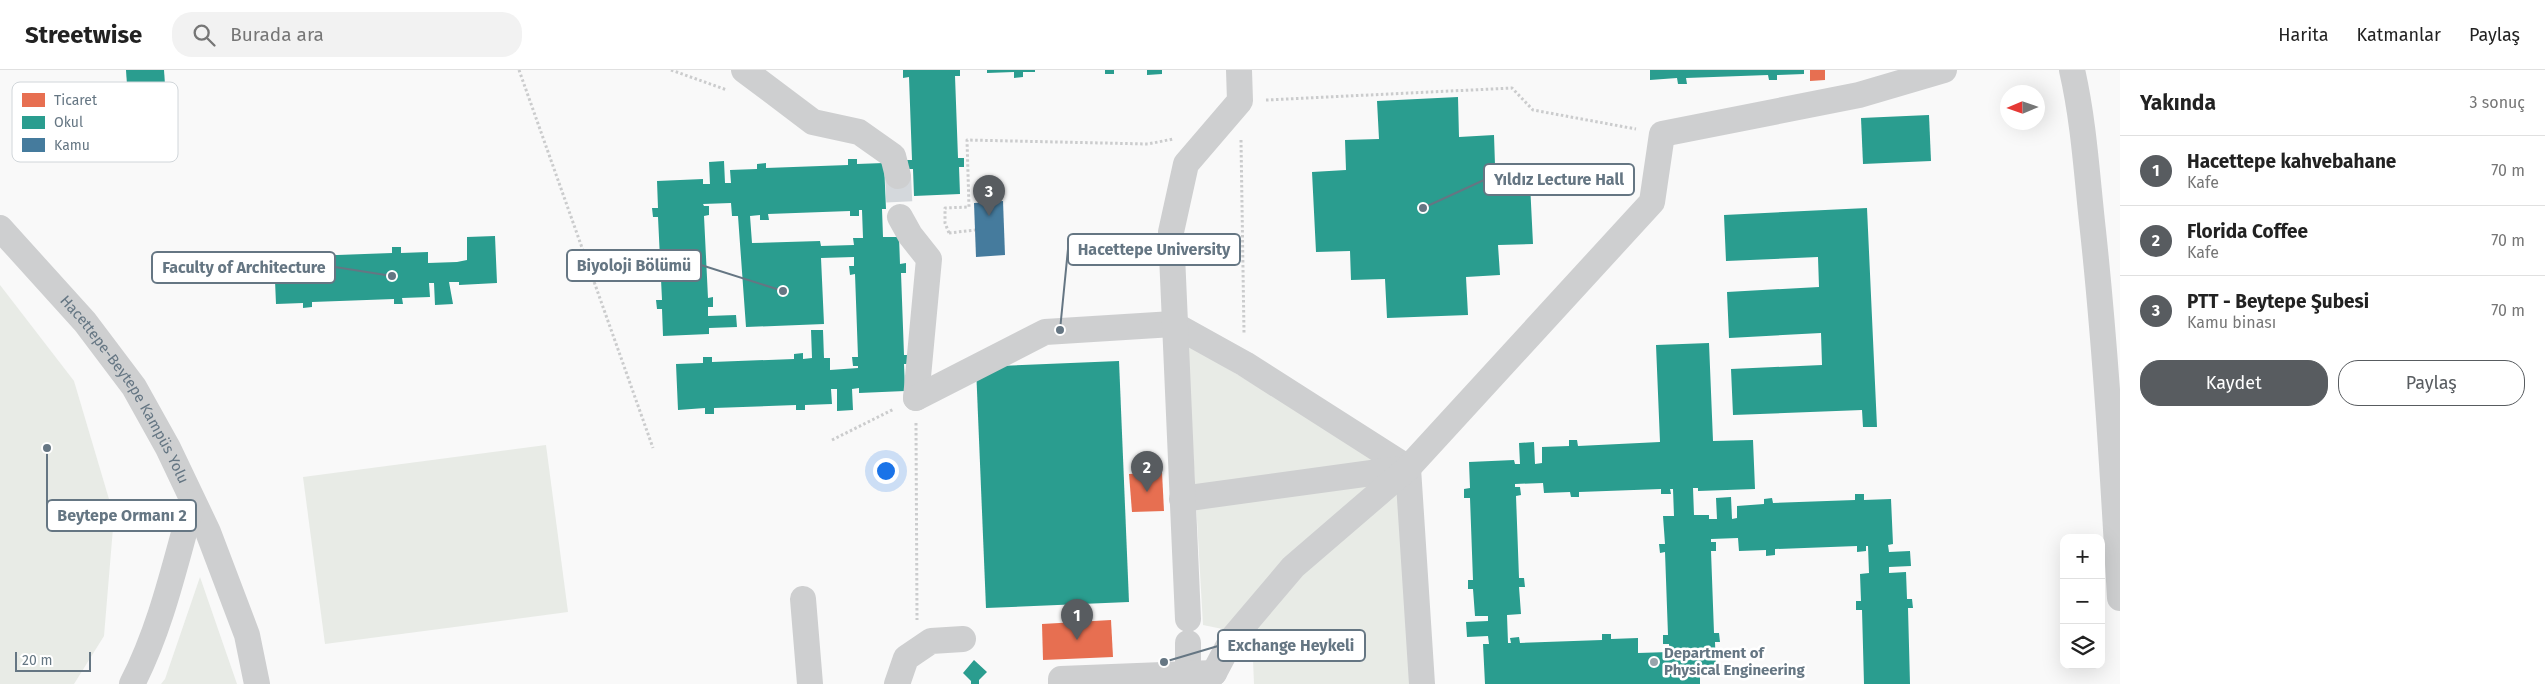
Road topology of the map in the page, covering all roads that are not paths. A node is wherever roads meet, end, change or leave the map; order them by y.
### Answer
1 (744, 70) edge
2 (1239, 70) edge
3 (1944, 70) edge
4 (2072, 70) edge
5 (898, 176) tunnel mouth
6 (900, 217) tunnel mouth
7 (0, 228) edge
8 (1174, 324) junction
9 (1408, 468) junction
10 (1182, 499) junction
11 (192, 504) junction
12 (2119, 555) edge
13 (2120, 598) edge
14 (803, 599) dead end
15 (963, 639) dead end
16 (1188, 675) junction
17 (1216, 678) edge
18 (132, 684) edge
19 (257, 684) edge
20 (810, 684) edge
21 (896, 684) edge
22 (1061, 684) edge
23 (1422, 684) edge

1 - 5 street
2 - 8 street
3 - 9 street
4 - 12 street
6 - 8 street
7 - 11 street, Hacettepe-Beytepe Kampüs Yolu
8 - 9 street
8 - 10 street
9 - 10 street
9 - 17 street
9 - 23 street
10 - 16 street
11 - 18 street
11 - 19 street, Hacettepe-Beytepe Kampüs Yolu
12 - 13 street
14 - 20 street
15 - 21 street
16 - 17 street
16 - 22 street

